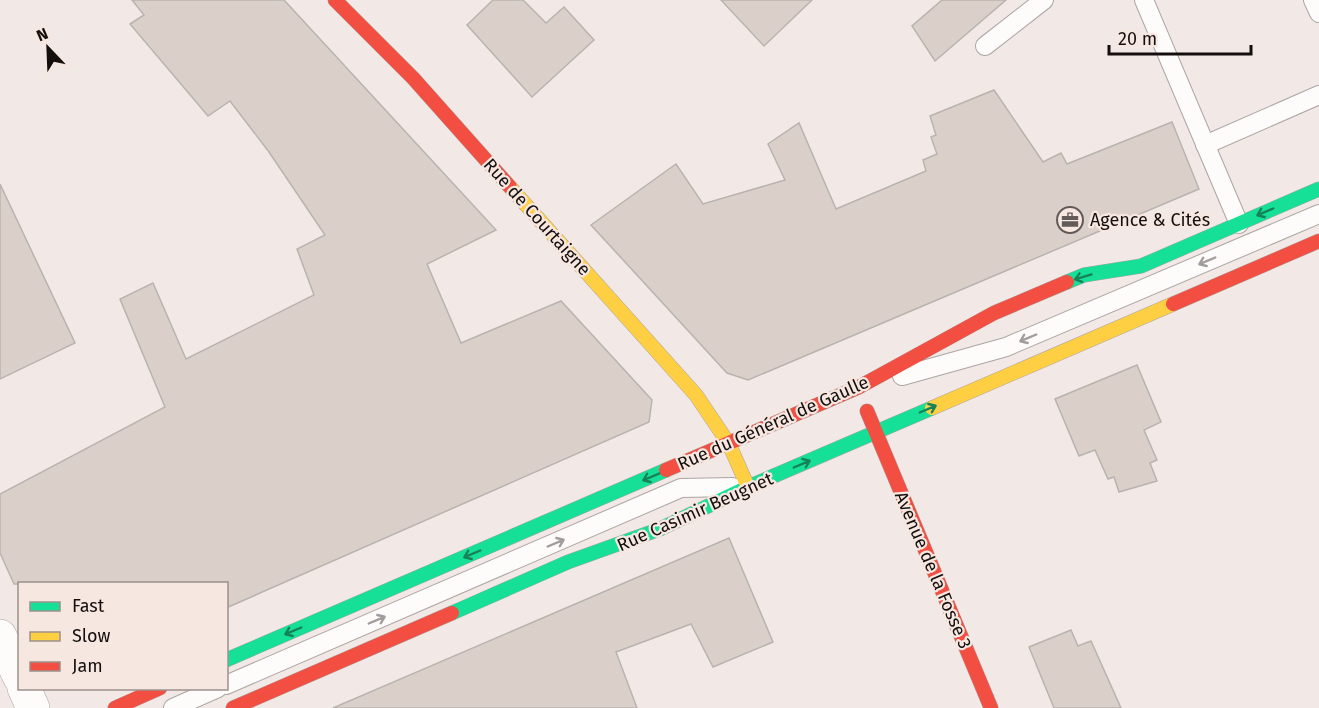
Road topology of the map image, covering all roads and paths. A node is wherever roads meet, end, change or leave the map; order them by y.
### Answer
1 (335, 0) edge
2 (1044, 0) edge
3 (1144, 0) edge
4 (1313, 0) edge
5 (1319, 13) edge
6 (985, 46) dead end
7 (1319, 95) edge
8 (1205, 145) junction
9 (1319, 189) edge
10 (1319, 214) edge
11 (1239, 224) junction
12 (1319, 241) edge
13 (859, 387) junction
14 (874, 432) junction
15 (729, 444) junction
16 (748, 487) junction
17 (0, 636) edge
18 (228, 659) edge
19 (18, 674) edge
20 (228, 684) edge
21 (25, 690) edge
22 (156, 690) edge
23 (214, 690) edge
24 (239, 707) edge
25 (33, 708) edge
26 (115, 708) edge
27 (173, 708) edge
28 (991, 708) edge

1 - 15 main road, Rue de Courtaigne
2 - 6 lane
3 - 8 lane
4 - 5 lane
7 - 8 lane
8 - 11 lane
9 -> 11 main road, Rue du Général de Gaulle
10 -> 13 lane
11 -> 13 main road, Rue du Général de Gaulle
14 -> 12 main road, Rue Casimir Beugnet
13 - 14 main road, Avenue de la Fosse 3
13 - 15 main road, Rue du Général de Gaulle
16 -> 14 main road, Rue Casimir Beugnet
14 - 28 main road, Avenue de la Fosse 3
15 - 16 main road, Rue de Courtaigne
15 -> 18 main road, Rue du Général de Gaulle
20 -> 16 lane
16 - 24 main road, Rue Casimir Beugnet
17 - 19 street
21 - 25 street
22 - 26 main road
23 - 27 lane

